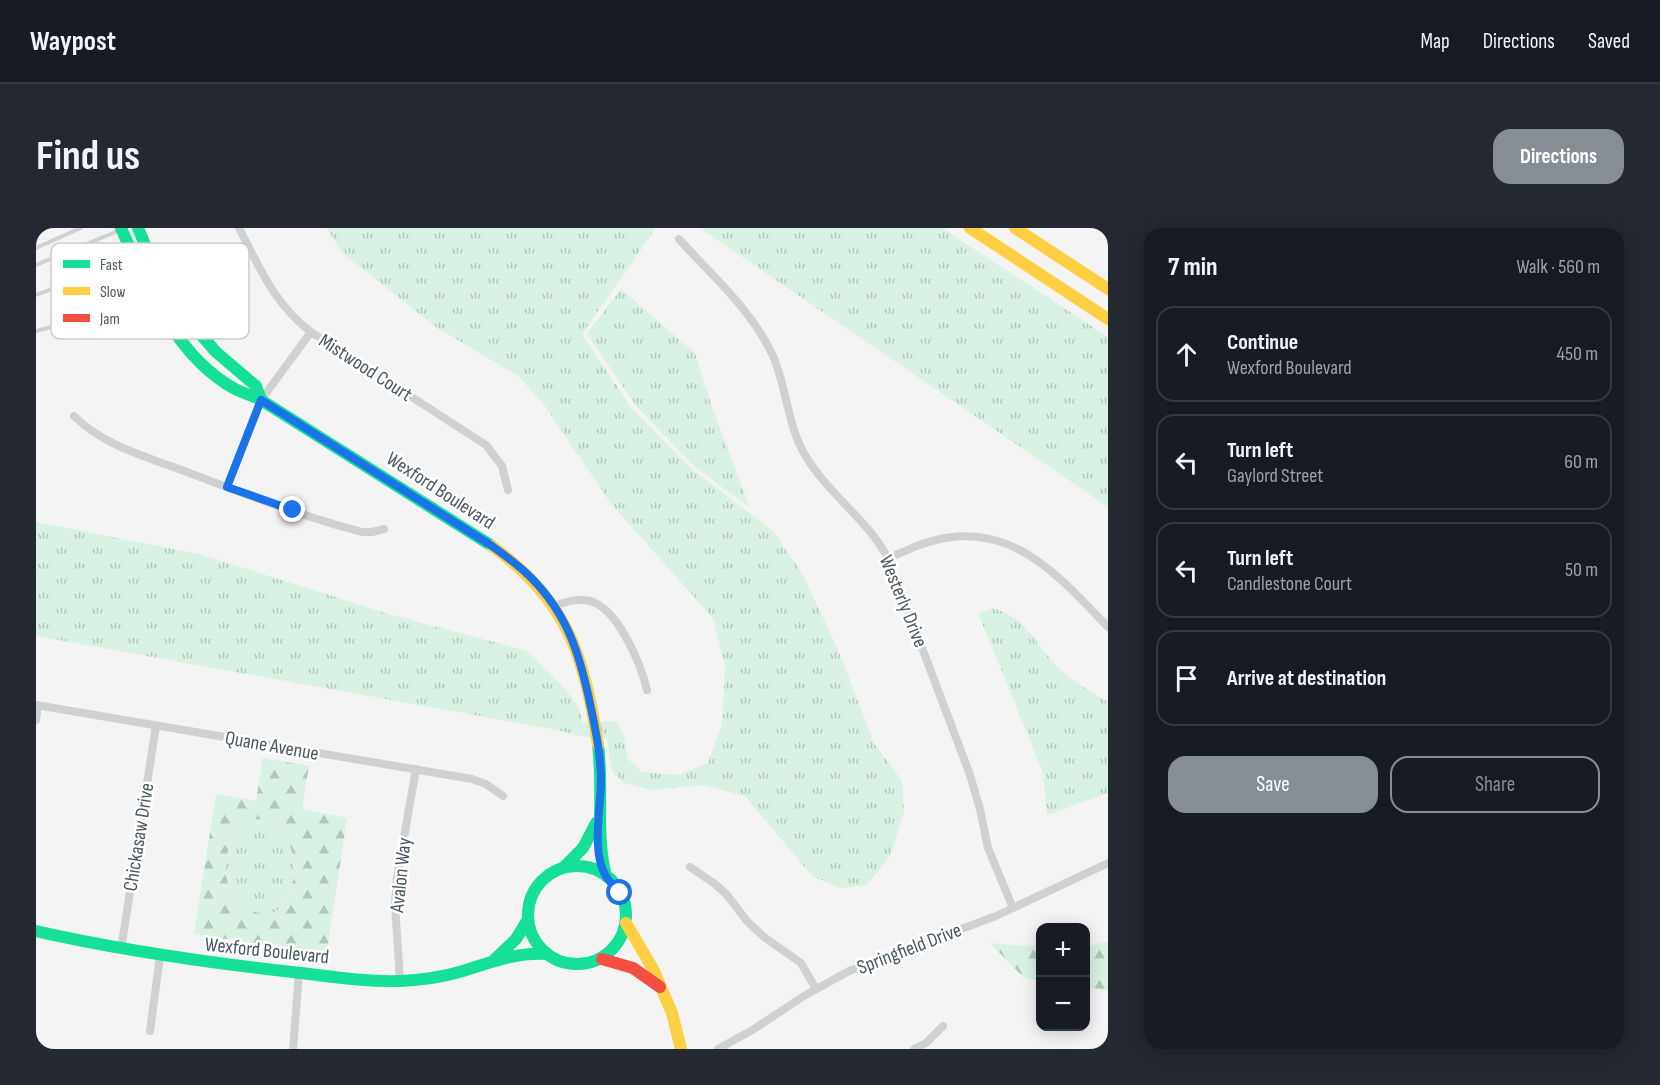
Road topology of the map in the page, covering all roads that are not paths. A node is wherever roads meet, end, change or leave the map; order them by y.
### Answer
1 (81, 228) edge
2 (123, 228) edge
3 (138, 228) edge
4 (239, 228) edge
5 (970, 228) edge
6 (1015, 228) edge
7 (679, 239) dead end
8 (88, 243) edge
9 (130, 243) edge
10 (144, 243) edge
11 (247, 243) edge
12 (249, 247) edge
13 (36, 248) edge
14 (51, 259) edge
15 (36, 265) edge
16 (1108, 289) edge
17 (51, 290) edge
18 (36, 296) edge
19 (1108, 319) edge
20 (51, 327) edge
21 (36, 331) edge
22 (311, 332) junction
23 (182, 339) edge
24 (205, 339) edge
25 (261, 400) junction
26 (74, 416) dead end
27 (227, 487) junction
28 (508, 490) dead end
29 (384, 529) dead end
30 (888, 558) junction
31 (553, 606) junction
32 (1108, 627) edge
33 (647, 690) dead end
34 (37, 705) edge
35 (36, 720) edge
36 (156, 726) junction
37 (416, 769) junction
38 (504, 796) dead end
39 (598, 816) junction
40 (1108, 863) edge
41 (690, 867) dead end
42 (563, 868) junction
43 (606, 876) junction
44 (1013, 908) junction
45 (528, 921) junction
46 (626, 923) junction
47 (36, 930) edge
48 (121, 949) junction
49 (547, 954) junction
50 (160, 956) junction
51 (602, 959) junction
52 (494, 960) junction
53 (299, 973) junction
54 (400, 981) junction
55 (661, 988) junction
56 (816, 989) junction
57 (943, 1026) dead end
58 (150, 1031) dead end
59 (293, 1049) edge
60 (681, 1049) edge
61 (718, 1049) edge
62 (914, 1049) edge

1 - 13 lane
2 - 8 lane
2 - 9 street, Wexford Boulevard
3 - 10 street, Wexford Boulevard
4 - 11 street, Mistwood Court
5 - 19 street
6 - 16 street
7 - 30 street, Westerly Drive
12 - 22 street, Mistwood Court
14 - 15 lane
17 - 18 lane
20 - 21 lane
22 - 25 street
22 - 28 street, Mistwood Court
23 - 25 street, Wexford Boulevard
24 - 25 street, Wexford Boulevard
25 - 27 street
25 - 31 street, Wexford Boulevard
26 - 27 street
27 - 29 street
30 - 32 street
30 - 44 street, Westerly Drive
31 - 33 street
31 - 39 street, Wexford Boulevard
34 - 35 street
34 - 36 street, Quane Avenue
36 - 37 street, Quane Avenue
36 - 48 street, Chickasaw Drive
37 - 38 street, Quane Avenue
37 - 54 street, Avalon Way
39 - 42 street, Wexford Boulevard
39 - 43 street, Wexford Boulevard
40 - 44 street, Springfield Drive
41 - 56 street
42 - 43 street
42 - 45 street
43 - 46 street
44 - 56 street, Springfield Drive
45 - 49 street
45 - 52 street, Wexford Boulevard
46 - 51 street
46 - 55 street
47 - 48 street, Wexford Boulevard
48 - 50 street, Wexford Boulevard
49 - 51 street
49 - 52 street, Wexford Boulevard
50 - 53 street, Wexford Boulevard
50 - 58 street
51 - 55 street
52 - 54 street, Wexford Boulevard
53 - 54 street, Wexford Boulevard
53 - 59 street
55 - 60 street
56 - 61 street, Springfield Drive
57 - 62 street

